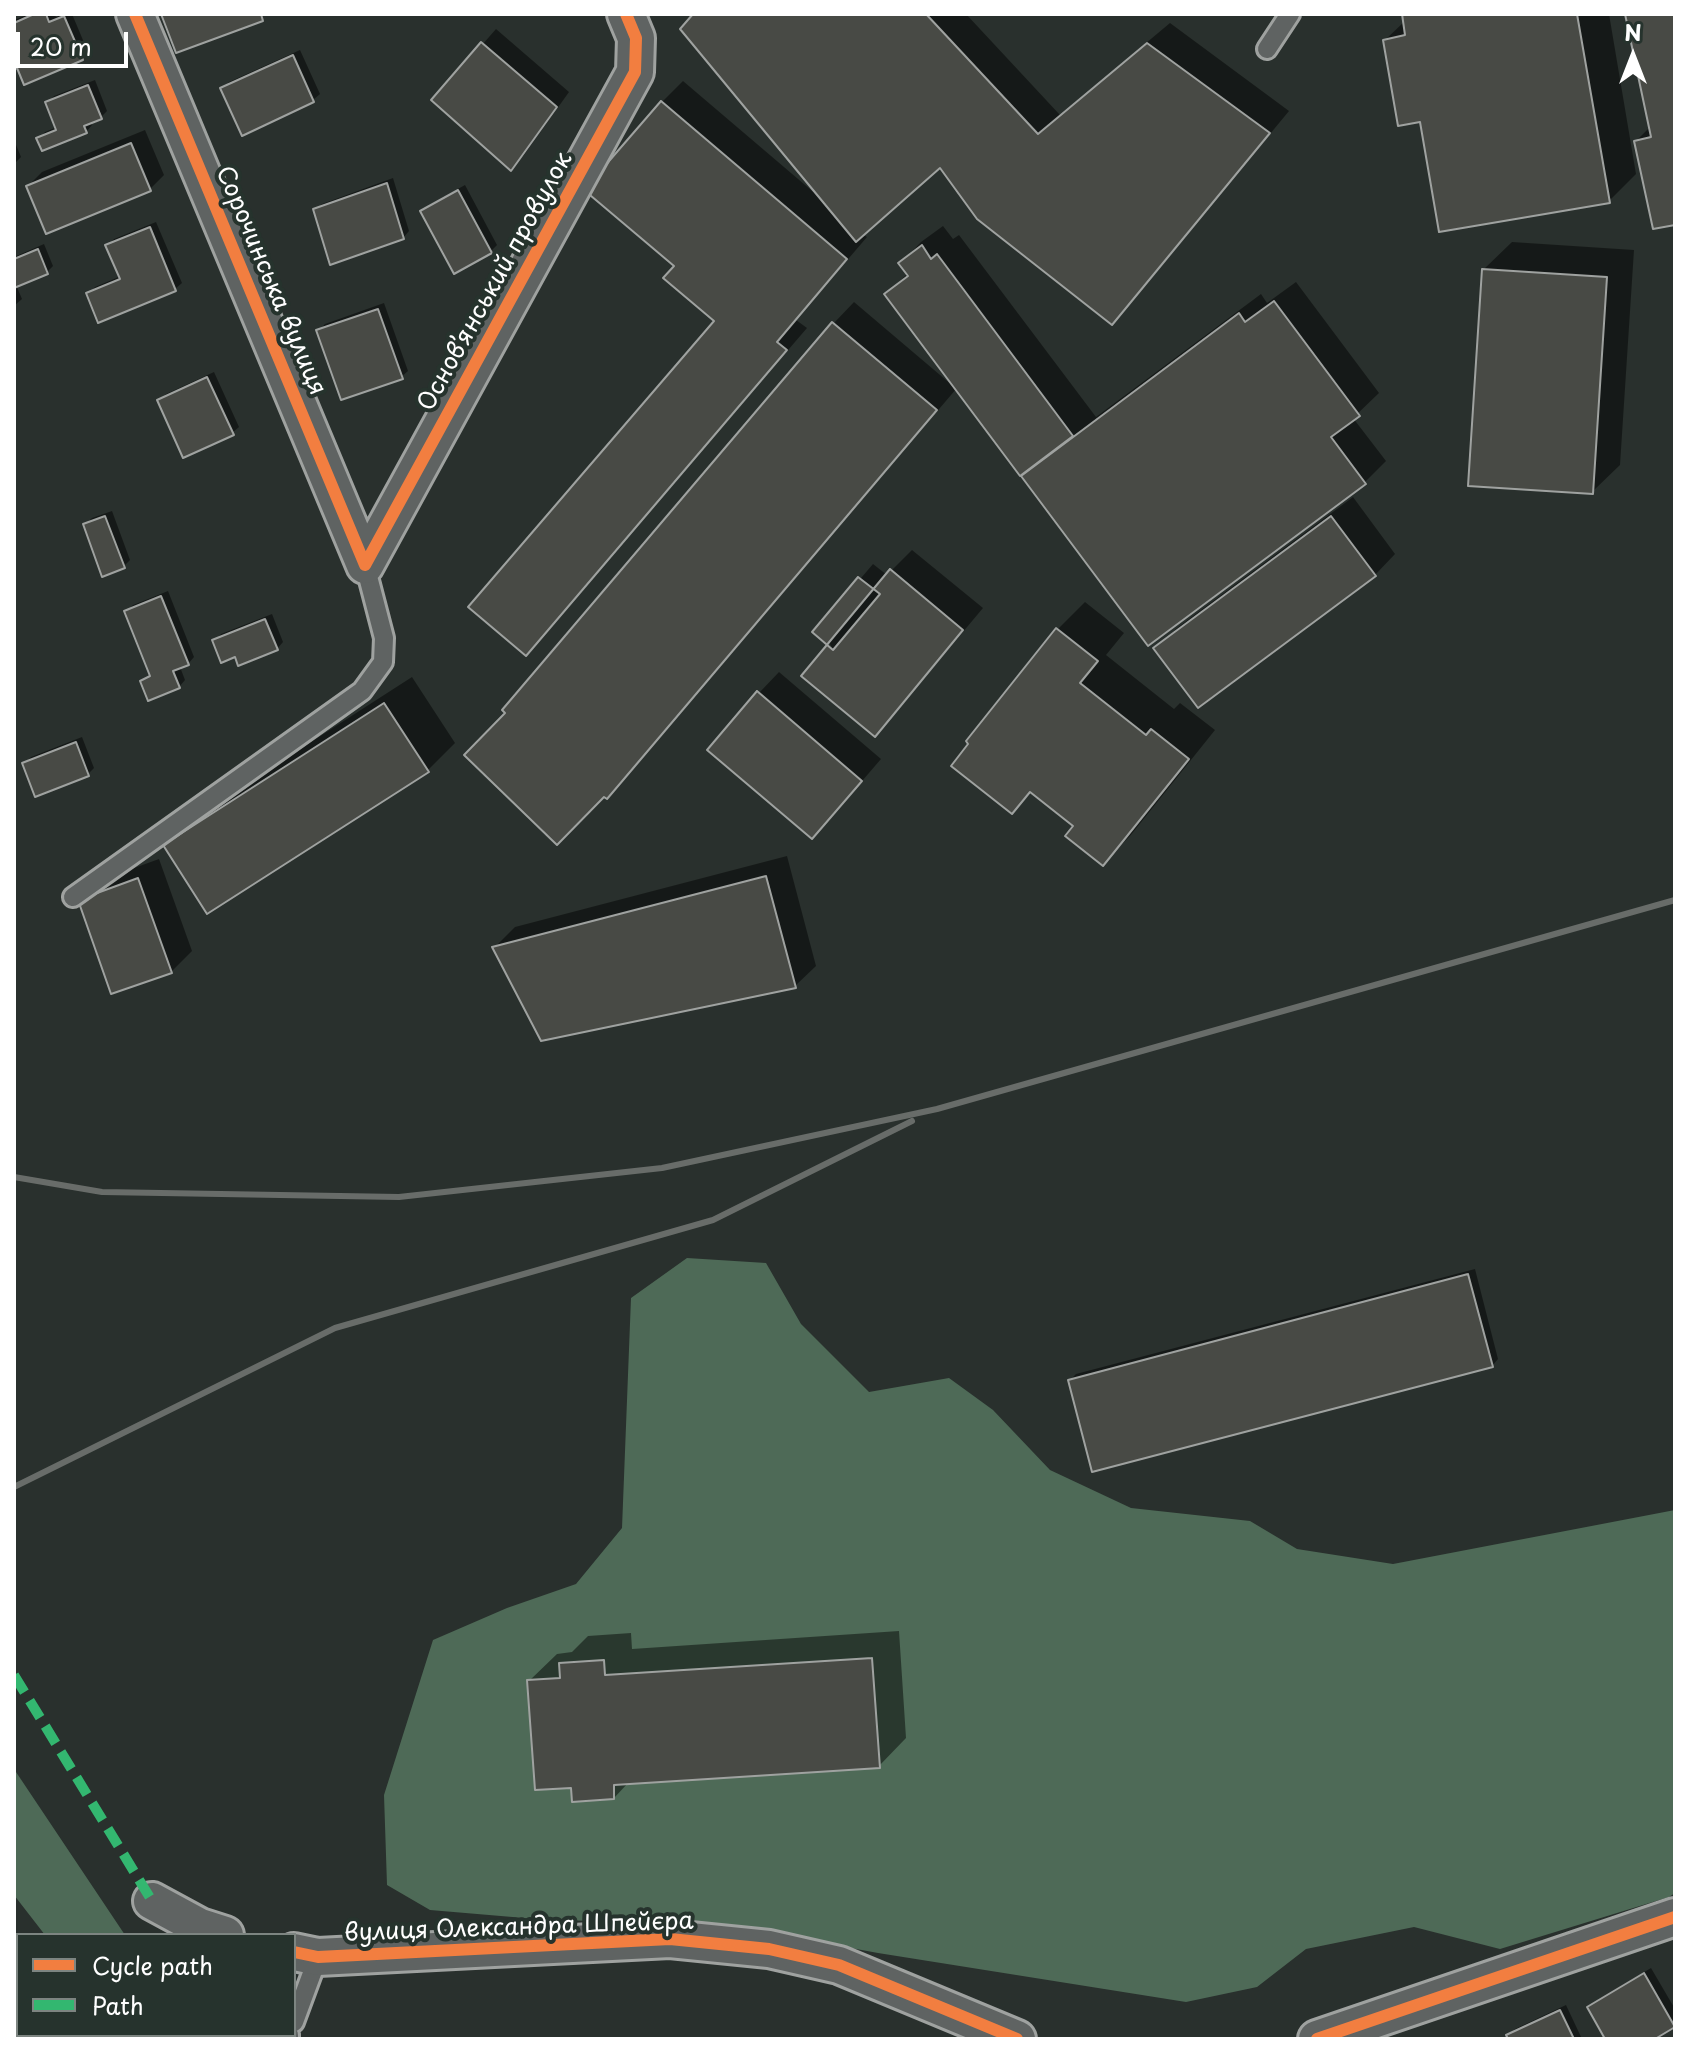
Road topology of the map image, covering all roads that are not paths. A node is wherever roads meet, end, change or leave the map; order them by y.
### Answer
1 (135, 14) edge
2 (626, 14) edge
3 (1290, 14) edge
4 (1267, 49) dead end
5 (365, 565) junction
6 (73, 897) dead end
7 (152, 1901) dead end
8 (1675, 1917) edge
9 (219, 1933) edge
10 (306, 1955) edge
11 (296, 2011) edge
12 (1017, 2039) edge
13 (1317, 2039) edge

1 - 5 street, Сорочинська вулиця
2 - 5 street, Основ’янський провулок
3 - 4 lane
5 - 6 lane
7 - 9 street
8 - 13 street
10 - 11 lane
10 - 12 street, вулиця Олександра Шпейєра

